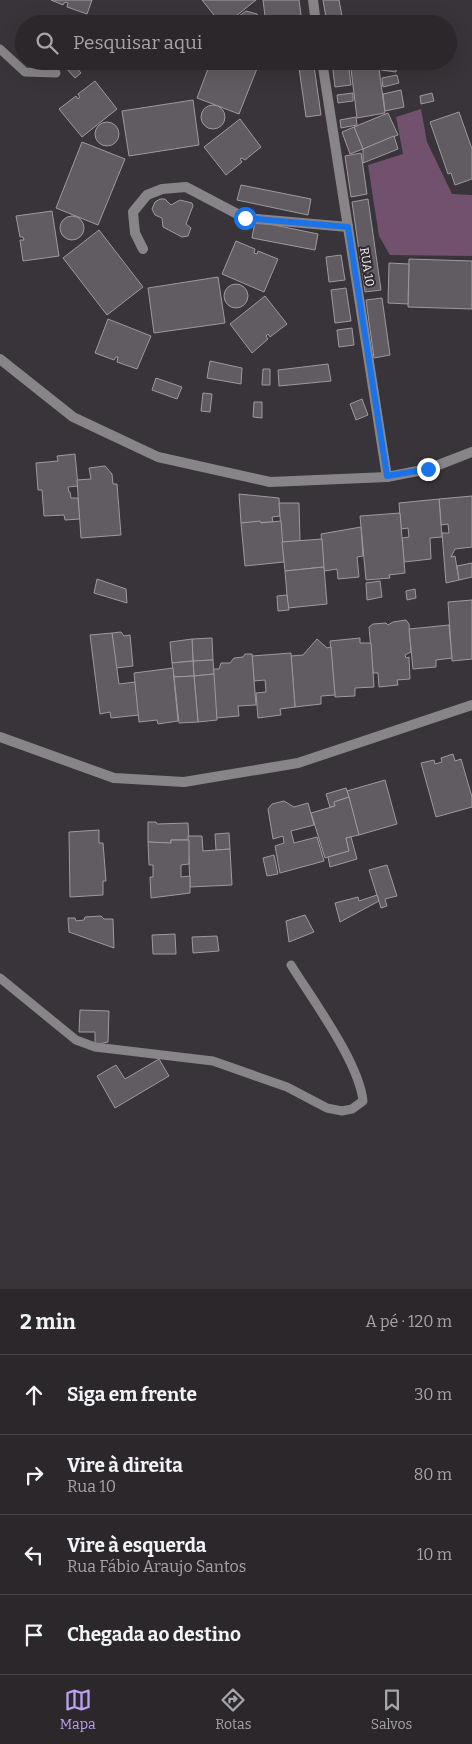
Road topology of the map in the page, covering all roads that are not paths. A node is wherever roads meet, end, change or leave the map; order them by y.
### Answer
1 (313, 0) edge
2 (315, 15) edge
3 (0, 49) edge
4 (15, 63) edge
5 (23, 70) edge
6 (323, 70) edge
7 (56, 73) dead end
8 (348, 227) junction
9 (143, 249) dead end
10 (0, 359) edge
11 (472, 452) edge
12 (387, 476) junction
13 (472, 705) edge
14 (0, 736) edge
15 (290, 965) dead end
16 (0, 978) edge

1 - 2 street
3 - 4 lane
5 - 7 lane
6 - 8 street, RUA 10
8 - 9 street
8 - 12 street, RUA 10
10 - 12 street
11 - 12 street
13 - 14 street
15 - 16 lane

